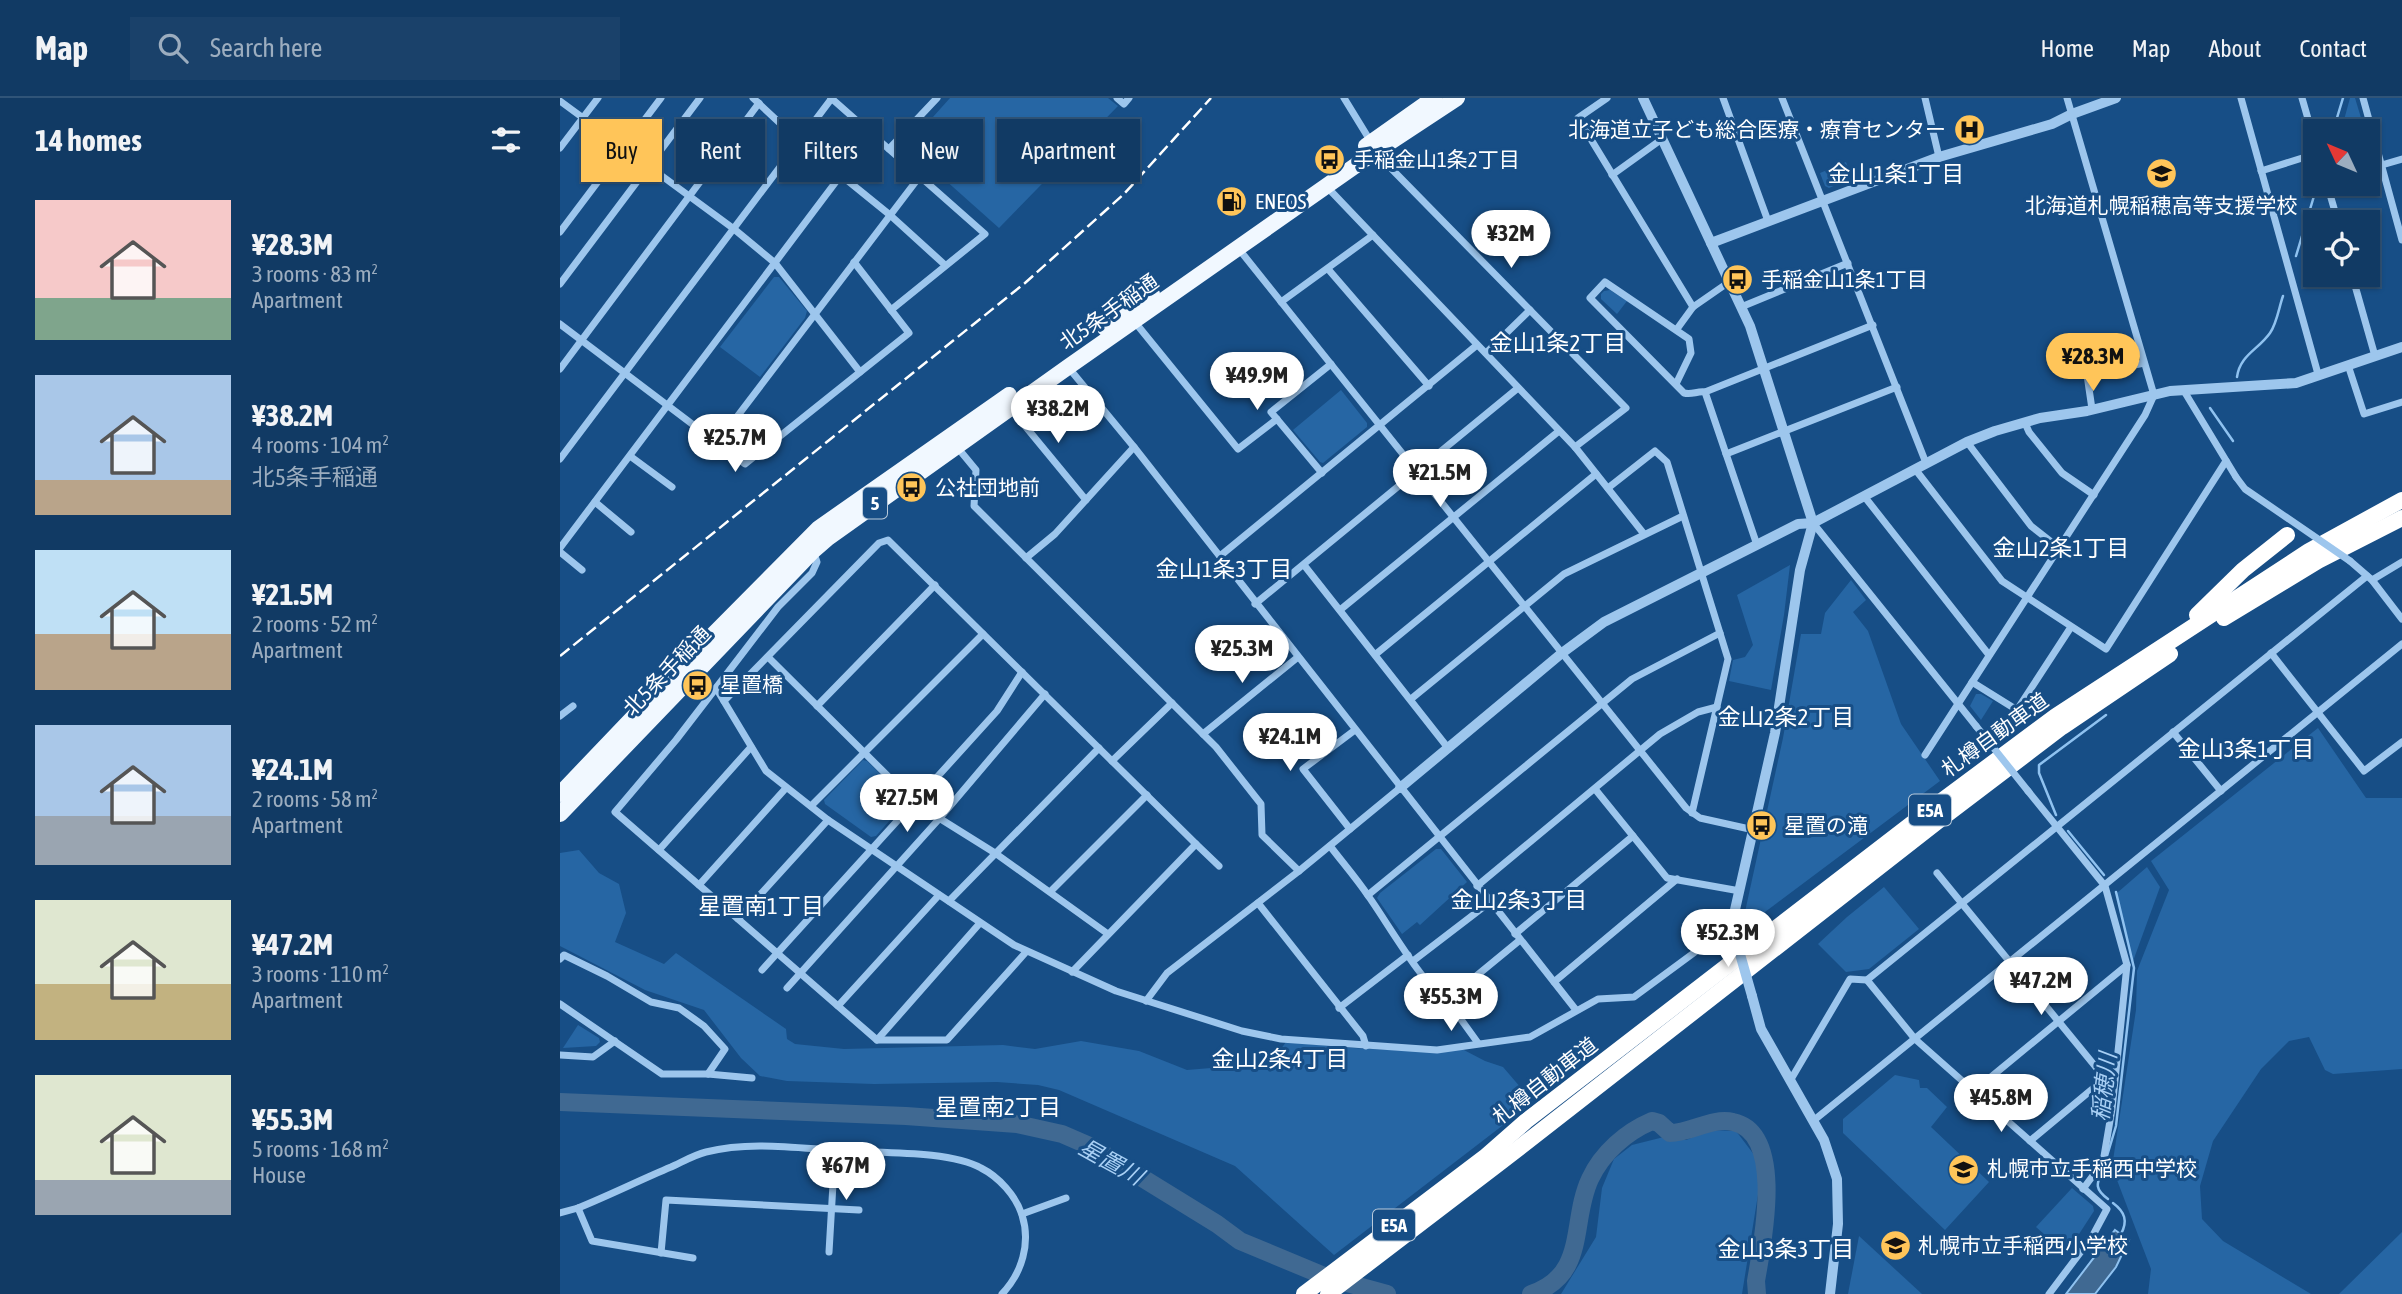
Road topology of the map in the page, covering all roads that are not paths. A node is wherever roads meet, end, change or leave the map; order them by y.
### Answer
1 (597, 98) edge
2 (661, 98) edge
3 (700, 98) edge
4 (831, 98) edge
5 (1117, 98) edge
6 (1129, 98) edge
7 (1344, 98) edge
8 (1434, 98) edge
9 (1457, 98) edge
10 (1607, 98) edge
11 (1643, 98) edge
12 (1723, 98) edge
13 (1782, 98) edge
14 (1925, 98) edge
15 (2067, 98) edge
16 (2116, 98) edge
17 (2241, 98) edge
18 (2302, 98) edge
19 (2363, 98) edge
20 (935, 99) edge
21 (560, 101) edge
22 (756, 101) edge
23 (2072, 114) junction
24 (583, 118) junction
25 (645, 119) edge
26 (816, 119) edge
27 (2308, 119) edge
28 (779, 122) edge
29 (1662, 139) junction
30 (1373, 147) junction
31 (560, 148) edge
32 (662, 149) edge
33 (890, 149) junction
34 (896, 154) edge
35 (1940, 157) junction
36 (2303, 158) edge
37 (2402, 159) edge
38 (2381, 165) junction
39 (779, 170) edge
40 (2261, 171) junction
41 (1612, 175) junction
42 (662, 176) edge
43 (598, 182) edge
44 (637, 182) edge
45 (836, 182) edge
46 (850, 182) edge
47 (915, 182) edge
48 (927, 182) edge
49 (1326, 186) junction
50 (690, 197) junction
51 (1824, 200) junction
52 (890, 215) junction
53 (1768, 221) junction
54 (734, 229) junction
55 (560, 232) edge
56 (1373, 235) junction
57 (2402, 240) edge
58 (1712, 243) junction
59 (1238, 248) junction
60 (854, 262) junction
61 (1849, 262) junction
62 (775, 263) junction
63 (946, 265) junction
64 (1328, 269) junction
65 (1729, 282) junction
66 (560, 284) edge
67 (2355, 287) edge
68 (1281, 302) junction
69 (1693, 307) junction
70 (1741, 307) junction
71 (891, 310) junction
72 (1530, 310) junction
73 (816, 313) junction
74 (1133, 321) junction
75 (560, 324) edge
76 (1873, 325) junction
77 (1677, 329) junction
78 (582, 340) junction
79 (1477, 345) junction
80 (2402, 347) edge
81 (1486, 353) junction
82 (2375, 356) junction
83 (1331, 363) junction
84 (2144, 363) junction
85 (2348, 365) junction
86 (1068, 366) junction
87 (560, 369) edge
88 (1765, 370) junction
89 (625, 372) junction
90 (860, 372) junction
91 (2318, 374) junction
92 (1676, 384) junction
93 (1429, 386) junction
94 (1897, 387) junction
95 (1518, 388) junction
96 (2184, 391) junction
97 (1705, 392) junction
98 (2154, 395) junction
99 (2402, 402) edge
100 (669, 406) junction
101 (1010, 407) junction
102 (2092, 409) junction
103 (1277, 419) junction
104 (2025, 423) junction
105 (1379, 426) junction
106 (1559, 430) junction
107 (1785, 432) junction
108 (1967, 442) junction
109 (717, 443) junction
110 (957, 447) junction
111 (1134, 447) junction
112 (1574, 447) junction
113 (1726, 454) junction
114 (631, 456) junction
115 (560, 459) edge
116 (2226, 461) junction
117 (1926, 463) junction
118 (1915, 469) junction
119 (1416, 472) junction
120 (1322, 473) junction
121 (1596, 474) junction
122 (672, 487) dead end
123 (1608, 488) junction
124 (2094, 495) junction
125 (1864, 496) junction
126 (1086, 500) junction
127 (2402, 500) edge
128 (595, 502) junction
129 (1683, 516) junction
130 (2402, 517) edge
131 (1452, 518) junction
132 (1813, 523) junction
133 (631, 531) dead end
134 (1644, 534) junction
135 (2287, 535) dead end
136 (1757, 545) junction
137 (808, 547) junction
138 (2059, 548) junction
139 (560, 550) edge
140 (1220, 556) junction
141 (1026, 558) junction
142 (1489, 562) junction
143 (2402, 562) edge
144 (1304, 565) junction
145 (582, 570) dead end
146 (1701, 572) junction
147 (2370, 578) junction
148 (934, 585) junction
149 (2026, 598) junction
150 (1255, 604) junction
151 (1524, 607) junction
152 (1340, 610) junction
153 (2402, 619) edge
154 (2071, 627) junction
155 (1720, 633) junction
156 (983, 634) junction
157 (2171, 641) junction
158 (2402, 644) edge
159 (1562, 653) junction
160 (2271, 653) junction
161 (1376, 654) junction
162 (1989, 655) junction
163 (768, 657) junction
164 (1298, 657) junction
165 (1022, 672) junction
166 (1972, 682) junction
167 (716, 688) junction
168 (1045, 695) junction
169 (1411, 699) junction
170 (724, 701) junction
171 (1172, 703) junction
172 (1602, 703) junction
173 (1957, 704) junction
174 (573, 706) dead end
175 (817, 706) junction
176 (1717, 707) junction
177 (2318, 712) junction
178 (560, 716) edge
179 (1354, 730) junction
180 (2173, 732) junction
181 (1203, 734) junction
182 (2402, 742) edge
183 (751, 747) junction
184 (1100, 748) junction
185 (1448, 748) junction
186 (1641, 751) junction
187 (864, 753) junction
188 (1925, 755) dead end
189 (1112, 761) junction
190 (786, 788) junction
191 (1400, 788) junction
192 (1595, 789) junction
193 (2221, 791) junction
194 (560, 794) edge
195 (1147, 795) junction
196 (915, 803) junction
197 (811, 806) junction
198 (1692, 813) junction
199 (560, 814) edge
200 (828, 820) junction
201 (939, 820) junction
202 (2056, 826) junction
203 (1350, 829) junction
204 (1754, 830) junction
205 (1633, 836) junction
206 (1439, 837) junction
207 (1196, 844) junction
208 (1330, 846) junction
209 (659, 850) junction
210 (872, 850) junction
211 (995, 853) junction
212 (1219, 866) dead end
213 (897, 867) junction
214 (1299, 871) junction
215 (1937, 873) dead end
216 (1677, 879) junction
217 (699, 885) junction
218 (1477, 886) junction
219 (2105, 886) junction
220 (1051, 891) junction
221 (1740, 891) junction
222 (939, 895) junction
223 (1368, 895) junction
224 (949, 901) junction
225 (1490, 902) junction
226 (1258, 903) junction
227 (1961, 903) junction
228 (738, 919) junction
229 (980, 923) junction
230 (1733, 929) junction
231 (1108, 934) junction
232 (1517, 937) junction
233 (1026, 952) junction
234 (778, 953) junction
235 (1410, 958) junction
236 (560, 959) edge
237 (2010, 962) junction
238 (2127, 965) junction
239 (762, 970) dead end
240 (1072, 972) junction
241 (800, 973) junction
242 (1867, 980) junction
243 (1554, 982) junction
244 (787, 988) dead end
245 (1447, 1000) junction
246 (1146, 1001) junction
247 (560, 1004) edge
248 (838, 1006) junction
249 (1339, 1007) junction
250 (1576, 1010) junction
251 (2057, 1022) junction
252 (1914, 1039) junction
253 (877, 1040) junction
254 (615, 1041) junction
255 (1478, 1043) junction
256 (1366, 1046) junction
257 (560, 1055) edge
258 (708, 1074) junction
259 (2116, 1074) junction
260 (752, 1077) dead end
261 (2105, 1077) junction
262 (1790, 1081) junction
263 (1973, 1091) junction
264 (1813, 1121) junction
265 (2030, 1141) junction
266 (835, 1150) junction
267 (2084, 1189) junction
268 (1066, 1198) dead end
269 (578, 1208) junction
270 (831, 1209) junction
271 (859, 1210) dead end
272 (560, 1213) edge
273 (1021, 1214) junction
274 (829, 1252) dead end
275 (661, 1253) junction
276 (693, 1258) dead end
277 (1002, 1294) edge
278 (1304, 1294) edge
279 (1328, 1294) edge
280 (1830, 1294) edge
281 (2049, 1294) edge

1 - 24 street
2 - 25 street
3 - 32 street
4 - 26 street
4 - 33 street
5 - 6 street
7 - 30 street
8 - 30 highway, 北5条手稲通 / 5
9 - 30 highway, 北5条手稲通 / 5
10 - 41 street
11 - 29 street
12 - 53 street
13 - 51 street
14 - 35 street
15 - 23 street
16 - 23 street
17 - 40 street
18 - 27 street
19 - 38 street
20 - 33 street
21 - 24 street
22 - 28 street
22 - 50 street
23 - 35 street
23 - 84 street
24 - 31 street
29 - 41 street
29 - 58 street
30 - 49 highway, 北5条手稲通 / 5
30 - 72 street
30 - 137 highway, 北5条手稲通 / 5
33 - 34 street
35 - 51 street
36 - 40 street
37 - 38 street
38 - 57 street
39 - 54 street
40 - 91 street
41 - 69 street
42 - 50 street
43 - 55 street
44 - 66 street
45 - 62 street
46 - 52 street
47 - 52 street
48 - 63 street
49 - 56 street
49 - 59 highway, 北5条手稲通 / 5
50 - 54 street
50 - 78 street
51 - 53 street
51 - 61 street
52 - 60 street
52 - 63 street
53 - 58 street
54 - 62 street
54 - 89 street
56 - 64 street
56 - 79 street
58 - 65 street
59 - 68 street
59 - 74 highway, 北5条手稲通 / 5
60 - 71 street
60 - 73 street
61 - 70 street
61 - 76 street
62 - 73 street
62 - 100 street
63 - 71 street
64 - 68 street
64 - 93 street
65 - 69 street
65 - 70 street
67 - 82 street
68 - 83 street
69 - 77 street
70 - 88 street
71 - 90 street
72 - 81 street
72 - 112 street
73 - 90 street
73 - 109 street
74 - 86 highway, 北5条手稲通 / 5
74 - 103 street
75 - 78 street
76 - 88 street
76 - 94 street
77 - 92 street
77 - 92 street
78 - 87 street
78 - 89 street
79 - 81 street
79 - 93 street
80 - 82 street
81 - 95 street
82 - 85 street
83 - 103 street
83 - 105 street
84 - 98 street
84 - 102 street
85 - 91 street
85 - 99 street
86 - 101 highway, 北5条手稲通 / 5
86 - 111 street
88 - 97 street
88 - 107 street
89 - 100 street
89 - 115 street
90 - 109 street
91 - 96 street
92 - 97 street
93 - 105 street
94 - 107 street
94 - 117 street
95 - 106 street
95 - 119 street
96 - 98 street
96 - 116 street
97 - 113 street
98 - 102 street
98 - 124 street
100 - 109 street
100 - 114 street
101 - 110 highway, 北5条手稲通 / 5
101 - 126 street
102 - 104 street
103 - 120 street
104 - 108 street
104 - 124 street
105 - 119 street
105 - 120 street
106 - 112 street
106 - 131 street
107 - 113 street
107 - 132 street
108 - 117 street
108 - 138 street
110 - 137 highway, 北5条手稲通 / 5
110 - 141 street
111 - 126 street
111 - 140 street
112 - 121 street
113 - 136 street
114 - 122 street
114 - 128 street
116 - 147 street, bridge
116 - 154 street
117 - 118 street
118 - 125 street
118 - 149 street
119 - 131 street
119 - 144 street
120 - 140 street
121 - 123 street
121 - 142 street
123 - 129 street
123 - 134 street
124 - 138 street
125 - 132 street
125 - 162 street
126 - 141 street
127 - 157 highway, 札樽自動車道 / E5A
128 - 133 street
128 - 139 street
129 - 134 street
129 - 146 street
130 - 279 highway, 札樽自動車道 / E5A
131 - 142 street
131 - 152 street
132 - 136 street
132 - 173 street
132 - 204 street
134 - 151 street
135 - 157 highway
136 - 146 street
137 - 167 street
137 - 194 highway, 北5条手稲通 / 5
137 - 199 highway, 北5条手稲通 / 5
138 - 149 street
139 - 145 street
140 - 150 street
141 - 171 street
142 - 151 street
142 - 161 street
143 - 147 street
144 - 150 street
144 - 152 street
146 - 155 street
146 - 159 street
147 - 153 street
147 - 160 street
148 - 156 street
148 - 163 street
148 - 175 street
149 - 154 street
149 - 162 street
150 - 164 street
151 - 159 street
151 - 169 street
152 - 161 street
154 - 166 street
155 - 172 street
155 - 176 street
156 - 165 street
156 - 187 street
157 - 278 highway, 札樽自動車道 / E5A
158 - 177 street
159 - 172 street
159 - 185 street
160 - 177 street
160 - 180 street
161 - 169 street
162 - 166 street
163 - 170 street
163 - 175 street
164 - 179 street
164 - 181 street
165 - 168 street
165 - 196 street
166 - 173 street
167 - 170 street
167 - 209 street
168 - 184 street
168 - 201 street
169 - 185 street
170 - 183 street
171 - 181 street
171 - 189 street
172 - 186 street
172 - 206 street
173 - 188 street
173 - 202 street, bridge
174 - 178 street
175 - 187 street
176 - 186 street
176 - 198 street
177 - 182 street
177 - 193 street
179 - 191 street
179 - 203 street
180 - 193 street
180 - 202 street
181 - 214 street
183 - 190 street
183 - 209 street
184 - 189 street
184 - 211 street
185 - 191 street
186 - 192 street
186 - 198 street
187 - 196 street
187 - 197 street
189 - 195 street
190 - 197 street
190 - 217 street
191 - 203 street
191 - 206 street
192 - 205 street
192 - 218 street
193 - 219 street
195 - 207 street
195 - 220 street
196 - 201 street
196 - 210 street
197 - 200 street
198 - 204 street
200 - 210 street
200 - 228 street
201 - 211 street
201 - 213 street
202 - 219 street
202 - 227 street
203 - 208 street
204 - 221 street
205 - 216 street
205 - 232 street
206 - 218 street
206 - 223 street
207 - 212 street
207 - 231 street
208 - 214 street
208 - 223 street
209 - 217 street
210 - 213 street
210 - 234 street
211 - 220 street
211 - 224 street
213 - 222 street
213 - 241 street
214 - 226 street
215 - 227 street
216 - 221 street
216 - 243 street
217 - 228 street
218 - 225 street
219 - 237 street
219 - 238 street
220 - 231 street
221 - 230 street
222 - 224 street
222 - 248 street
223 - 235 street
224 - 229 street
225 - 232 street
225 - 235 street
226 - 246 street
226 - 249 street
227 - 237 street
227 - 242 street
228 - 234 street
229 - 233 street
229 - 253 street
230 - 250 street
230 - 262 street, bridge
231 - 240 street
232 - 243 street
232 - 245 street
233 - 240 street
233 - 253 street
234 - 239 street
234 - 241 street
235 - 245 street
235 - 249 street
236 - 258 street
237 - 251 street
237 - 252 street
238 - 251 street
238 - 259 street
240 - 246 street
241 - 244 street
241 - 248 street
242 - 252 street
242 - 262 street
243 - 250 street
245 - 255 street
246 - 256 street
247 - 254 street
248 - 253 street
249 - 256 street
250 - 255 street
251 - 261 street
251 - 263 street
252 - 263 street
252 - 264 street
254 - 257 street
254 - 258 street
255 - 256 street
258 - 260 street
259 - 261 street
259 - 267 street
261 - 265 street
262 - 264 street
263 - 265 street
264 - 280 street
265 - 267 street
266 - 269 street
266 - 270 street
266 - 273 street
267 - 281 street
268 - 273 street
269 - 272 street
269 - 275 street
270 - 271 street
270 - 274 street
270 - 275 street
273 - 277 street
275 - 276 street

